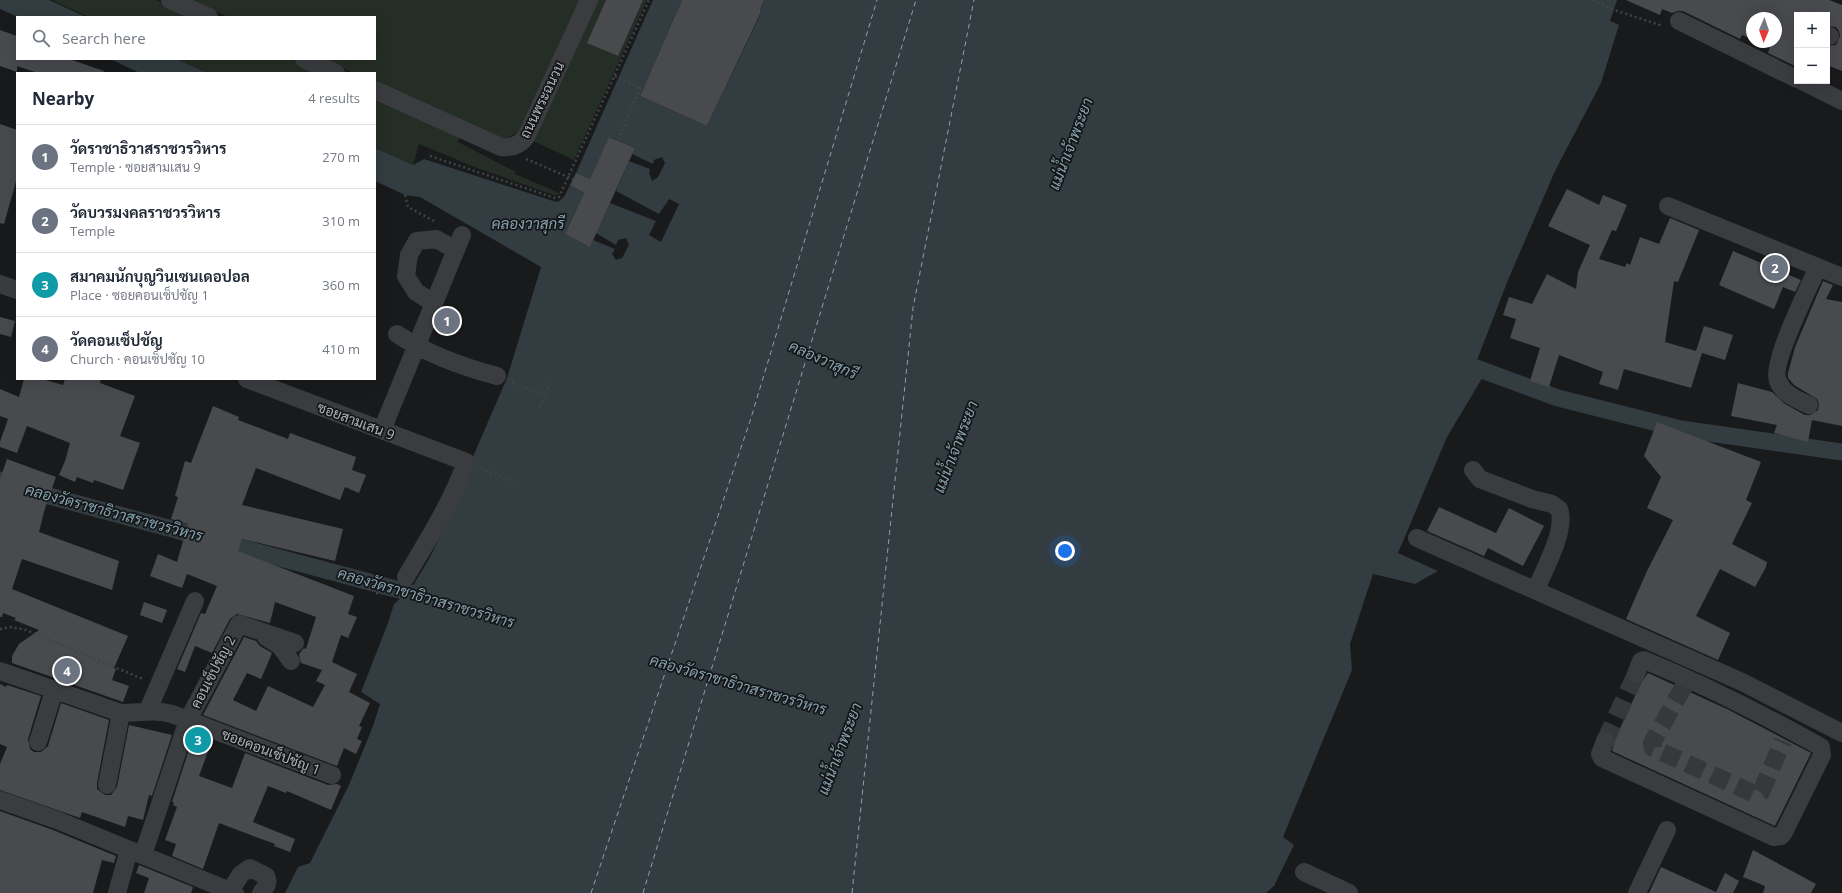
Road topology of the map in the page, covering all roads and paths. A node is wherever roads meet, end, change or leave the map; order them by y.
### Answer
1 (170, 0) edge
2 (589, 0) edge
3 (649, 0) edge
4 (1593, 0) edge
5 (207, 16) edge
6 (1679, 21) joint
7 (306, 60) edge
8 (334, 72) edge
9 (1794, 75) edge
10 (616, 76) junction
11 (1811, 84) edge
12 (376, 90) edge
13 (1842, 101) edge
14 (618, 140) dead end
15 (511, 147) junction
16 (430, 156) dead end
17 (568, 177) junction
18 (573, 179) dead end
19 (405, 195) dead end
20 (1668, 206) dead end
21 (459, 242) junction
22 (1818, 267) junction
23 (1842, 277) edge
24 (0, 284) edge
25 (16, 290) edge
26 (434, 303) junction
27 (398, 334) dead end
28 (416, 346) junction
29 (497, 376) joint
30 (253, 380) edge
31 (550, 383) dead end
32 (275, 384) edge
33 (545, 395) junction
34 (1809, 405) dead end
35 (540, 407) dead end
36 (382, 430) junction
37 (466, 462) junction
38 (1473, 470) dead end
39 (514, 482) dead end
40 (1417, 538) dead end
41 (406, 577) dead end
42 (1536, 590) junction
43 (195, 601) dead end
44 (0, 629) edge
45 (261, 631) junction
46 (295, 644) dead end
47 (291, 661) dead end
48 (0, 671) edge
49 (1636, 674) tunnel mouth
50 (146, 684) dead end
51 (54, 691) junction
52 (1791, 707) junction
53 (148, 710) junction
54 (121, 713) junction
55 (188, 720) junction
56 (1773, 721) junction
57 (1842, 732) edge
58 (1786, 735) junction
59 (38, 742) dead end
60 (1606, 742) tunnel mouth
61 (332, 775) dead end
62 (107, 785) dead end
63 (0, 800) edge
64 (1667, 830) dead end
65 (136, 852) junction
66 (1304, 872) dead end
67 (211, 888) edge
68 (233, 892) edge
69 (117, 893) edge
70 (261, 893) edge
71 (1349, 893) edge
72 (1637, 893) edge

1 - 5 street
2 - 15 street, ถนนพระฉนวน
3 - 10 path
4 - 6 path
6 - 9 street
7 - 8 street
10 - 14 path
10 - 17 path
11 - 13 street
12 - 15 street, ถนนพระฉนวน
15 - 17 path
16 - 17 path
17 - 18 path
19 - 21 path
20 - 22 street
21 - 26 street
21 - 26 street
22 - 23 street
22 - 34 street
24 - 25 street
26 - 28 street
27 - 28 street
28 - 29 street
28 - 36 street
29 - 33 path
30 - 32 street, ซอยสามเสน 9
31 - 33 path
32 - 36 street, ซอยสามเสน 9
33 - 35 path
36 - 37 street, ซอยสามเสน 9
37 - 39 path
37 - 41 street
38 - 42 street
40 - 42 street
42 - 52 street
43 - 53 street
44 - 50 path
45 - 46 street, คอนเซ็ปชัญ 2
45 - 47 street, คอนเซ็ปชัญ 2
45 - 55 street, คอนเซ็ปชัญ 2
48 - 51 street
49 - 56 street
51 - 54 street
51 - 59 street
52 - 56 street
52 - 57 street
52 - 58 street
53 - 54 street, ซอยคอนเซ็ปชัญ 1
53 - 55 street, ซอยคอนเซ็ปชัญ 1
54 - 62 street
55 - 61 street, ซอยคอนเซ็ปชัญ 1
55 - 65 street
56 - 58 street
58 - 60 street
63 - 65 street
64 - 72 street
65 - 67 street
65 - 69 street
66 - 71 street
67 - 68 street
68 - 70 street

